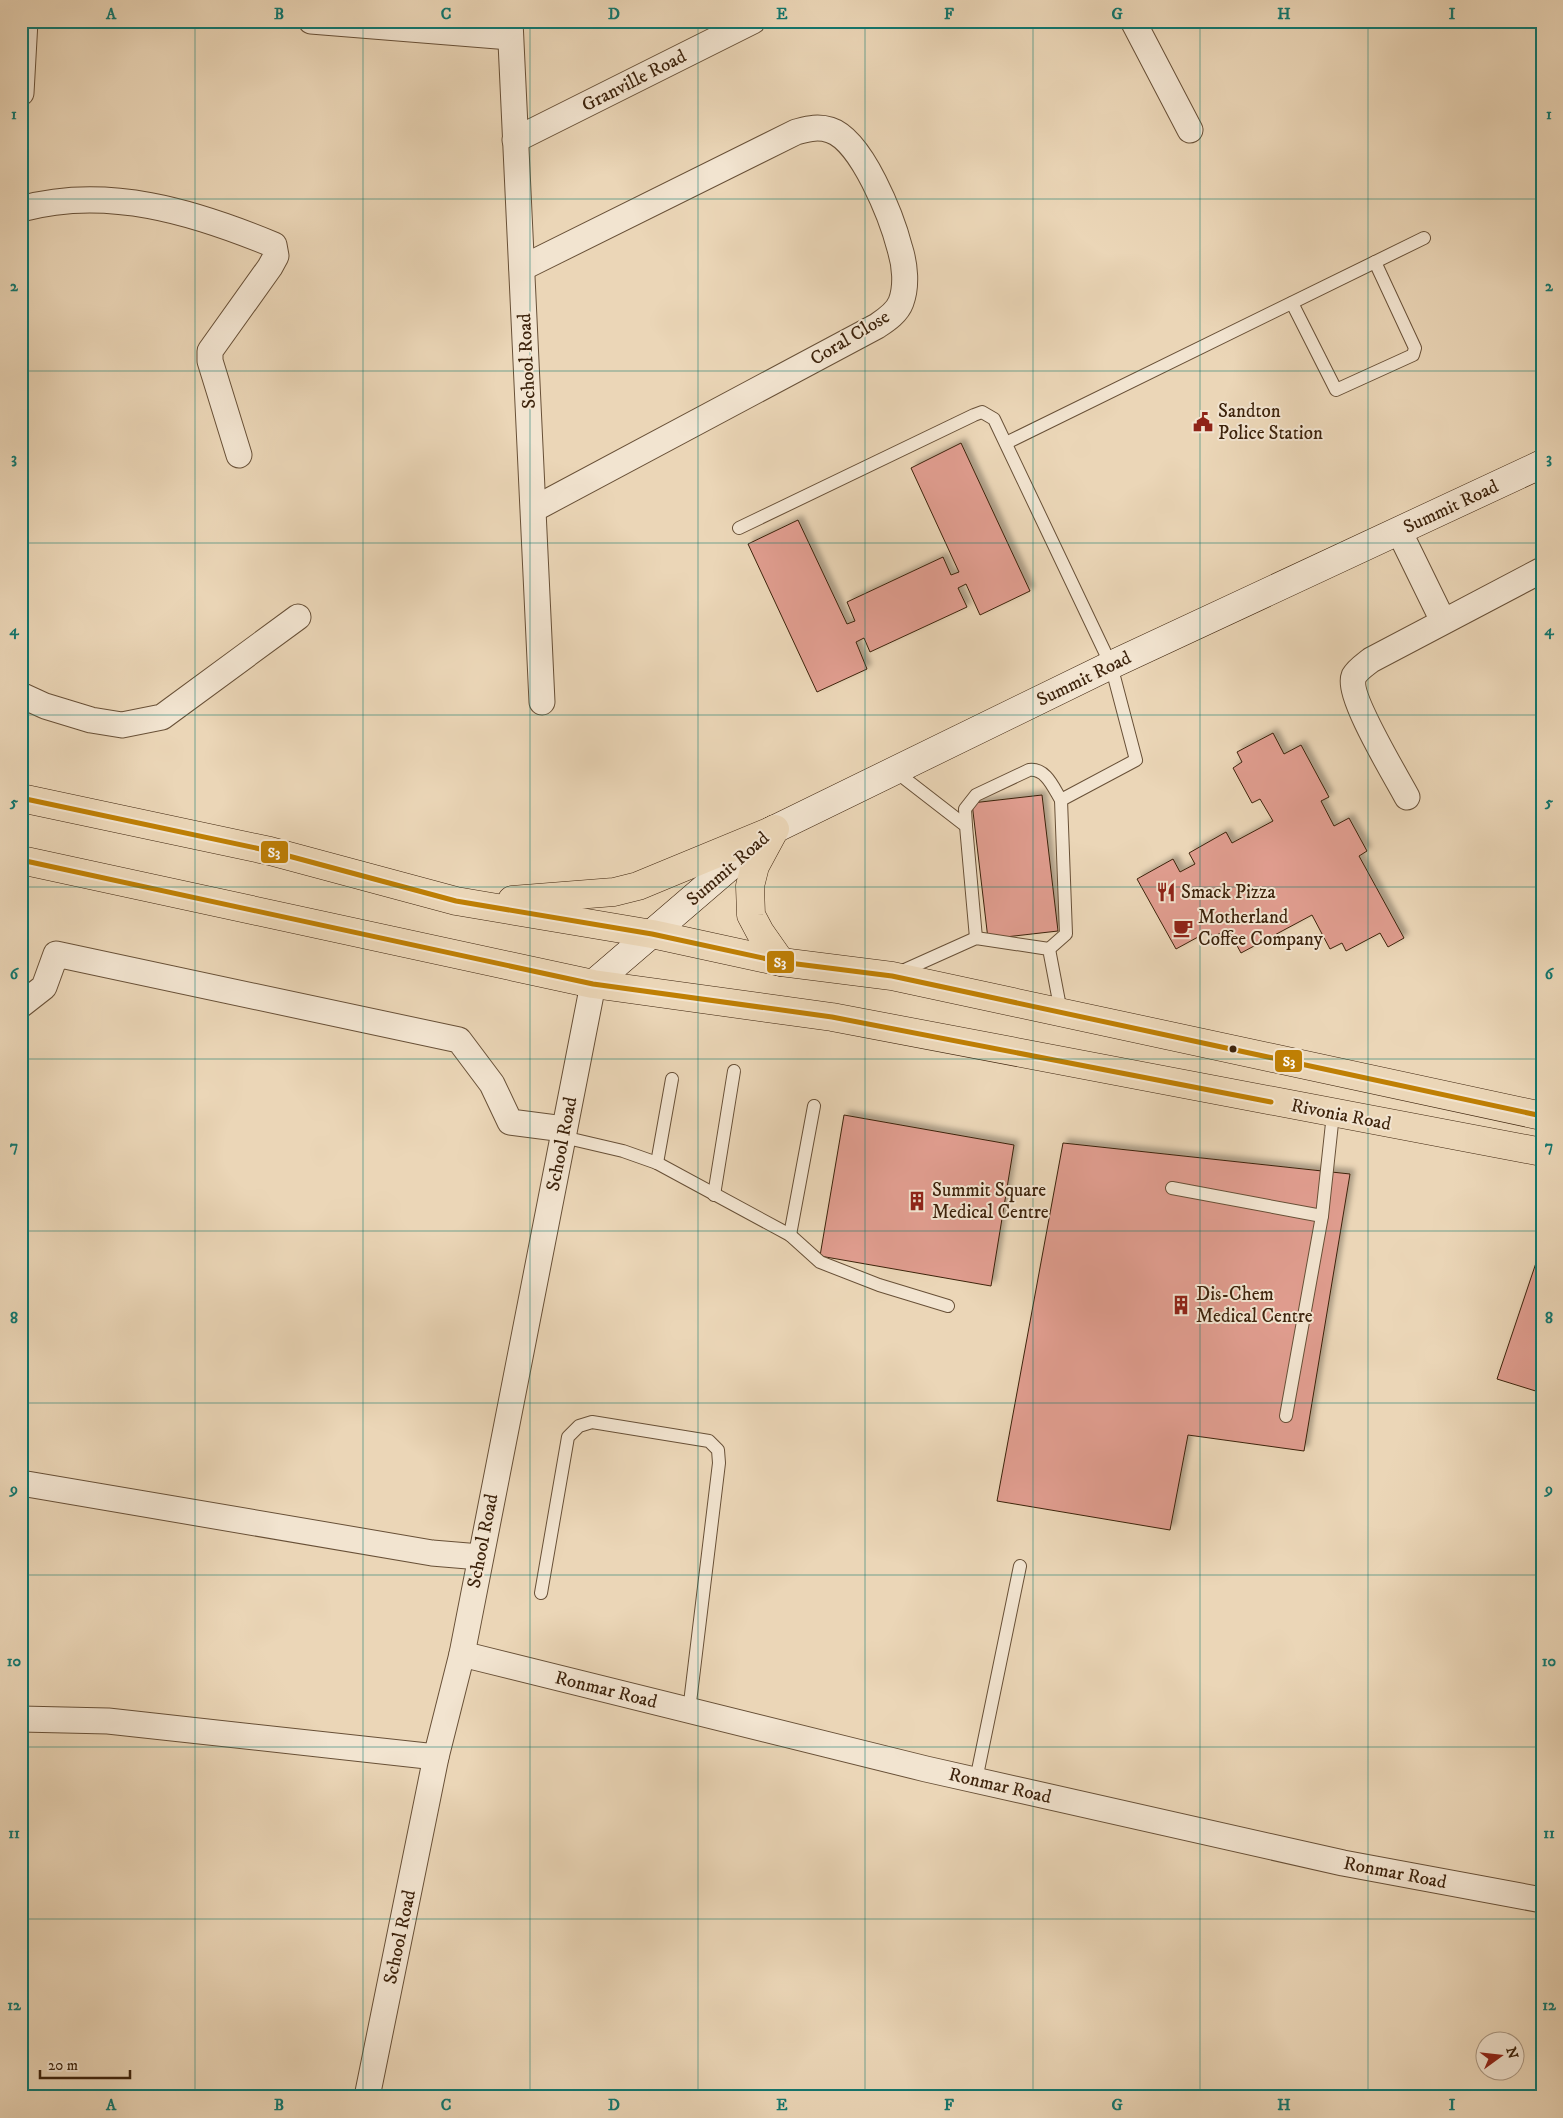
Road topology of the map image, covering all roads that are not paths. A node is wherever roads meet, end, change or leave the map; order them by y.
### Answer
1 (25, 21) edge
2 (311, 21) edge
3 (753, 21) edge
4 (1133, 21) edge
5 (510, 29) edge
6 (21, 93) edge
7 (1190, 130) dead end
8 (515, 140) junction
9 (21, 209) edge
10 (1424, 238) dead end
11 (1375, 262) junction
12 (522, 268) junction
13 (1292, 303) junction
14 (1006, 442) junction
15 (240, 455) dead end
16 (1542, 464) edge
17 (534, 509) junction
18 (739, 528) dead end
19 (1399, 531) junction
20 (1542, 570) edge
21 (298, 616) dead end
22 (1443, 621) junction
23 (1111, 665) junction
24 (21, 695) edge
25 (542, 702) dead end
26 (895, 771) junction
27 (1407, 797) dead end
28 (21, 798) edge
29 (1061, 800) junction
30 (966, 826) junction
31 (773, 829) junction
32 (21, 860) edge
33 (456, 901) junction
34 (652, 934) junction
35 (976, 938) junction
36 (1049, 949) junction
37 (781, 962) junction
38 (892, 976) junction
39 (593, 984) junction
40 (21, 1004) edge
41 (1061, 1012) junction
42 (1289, 1062) junction
43 (734, 1070) dead end
44 (672, 1079) dead end
45 (814, 1106) dead end
46 (1333, 1114) junction
47 (1542, 1116) edge
48 (564, 1133) junction
49 (1542, 1152) edge
50 (657, 1163) junction
51 (1172, 1188) dead end
52 (714, 1195) junction
53 (1322, 1216) junction
54 (790, 1235) junction
55 (948, 1306) dead end
56 (1286, 1416) dead end
57 (21, 1484) edge
58 (480, 1557) junction
59 (1020, 1566) dead end
60 (541, 1592) dead end
61 (462, 1654) junction
62 (689, 1711) junction
63 (21, 1719) edge
64 (436, 1757) junction
65 (976, 1780) junction
66 (1542, 1900) edge
67 (367, 2097) edge

1 - 6 street
2 - 5 street
3 - 8 street, Granville Road
4 - 7 street
5 - 8 street, School Road
8 - 12 street, School Road
9 - 15 street
10 - 11 lane
11 - 13 lane
11 - 13 lane
12 - 17 street, School Road
12 - 17 street, Coral Close
13 - 14 lane
14 - 18 lane
14 - 23 lane
16 - 19 main road, Summit Road
17 - 25 street, School Road
19 - 22 street
19 - 23 main road, Summit Road
20 - 22 street
21 - 24 street
22 - 27 street
23 - 26 main road, Summit Road
23 - 29 lane
26 - 30 lane
26 - 31 main road, Summit Road
28 - 33 main road
29 - 30 lane
29 - 36 lane
30 - 35 lane
31 - 33 main road
31 - 34 main road, Summit Road
31 - 37 main road
32 - 39 main road, Rivonia Road
33 - 34 main road
34 - 37 main road
34 - 39 main road, Summit Road
35 - 36 lane
35 - 38 lane
36 - 41 lane
37 - 38 main road
38 - 41 main road
39 - 46 main road, Rivonia Road
39 - 48 street, School Road
40 - 48 street
41 - 42 main road
42 - 46 main road
42 - 47 main road
43 - 52 lane
44 - 50 lane
45 - 54 lane
46 - 49 main road, Rivonia Road
46 - 53 lane
48 - 50 lane
48 - 58 street, School Road
50 - 52 lane
51 - 53 lane
52 - 54 lane
53 - 56 lane
54 - 55 lane
57 - 58 street
58 - 61 street, School Road
59 - 65 lane
60 - 62 lane
61 - 62 street, Ronmar Road
61 - 64 street, School Road
62 - 65 street, Ronmar Road
63 - 64 street
64 - 67 street, School Road
65 - 66 street, Ronmar Road

